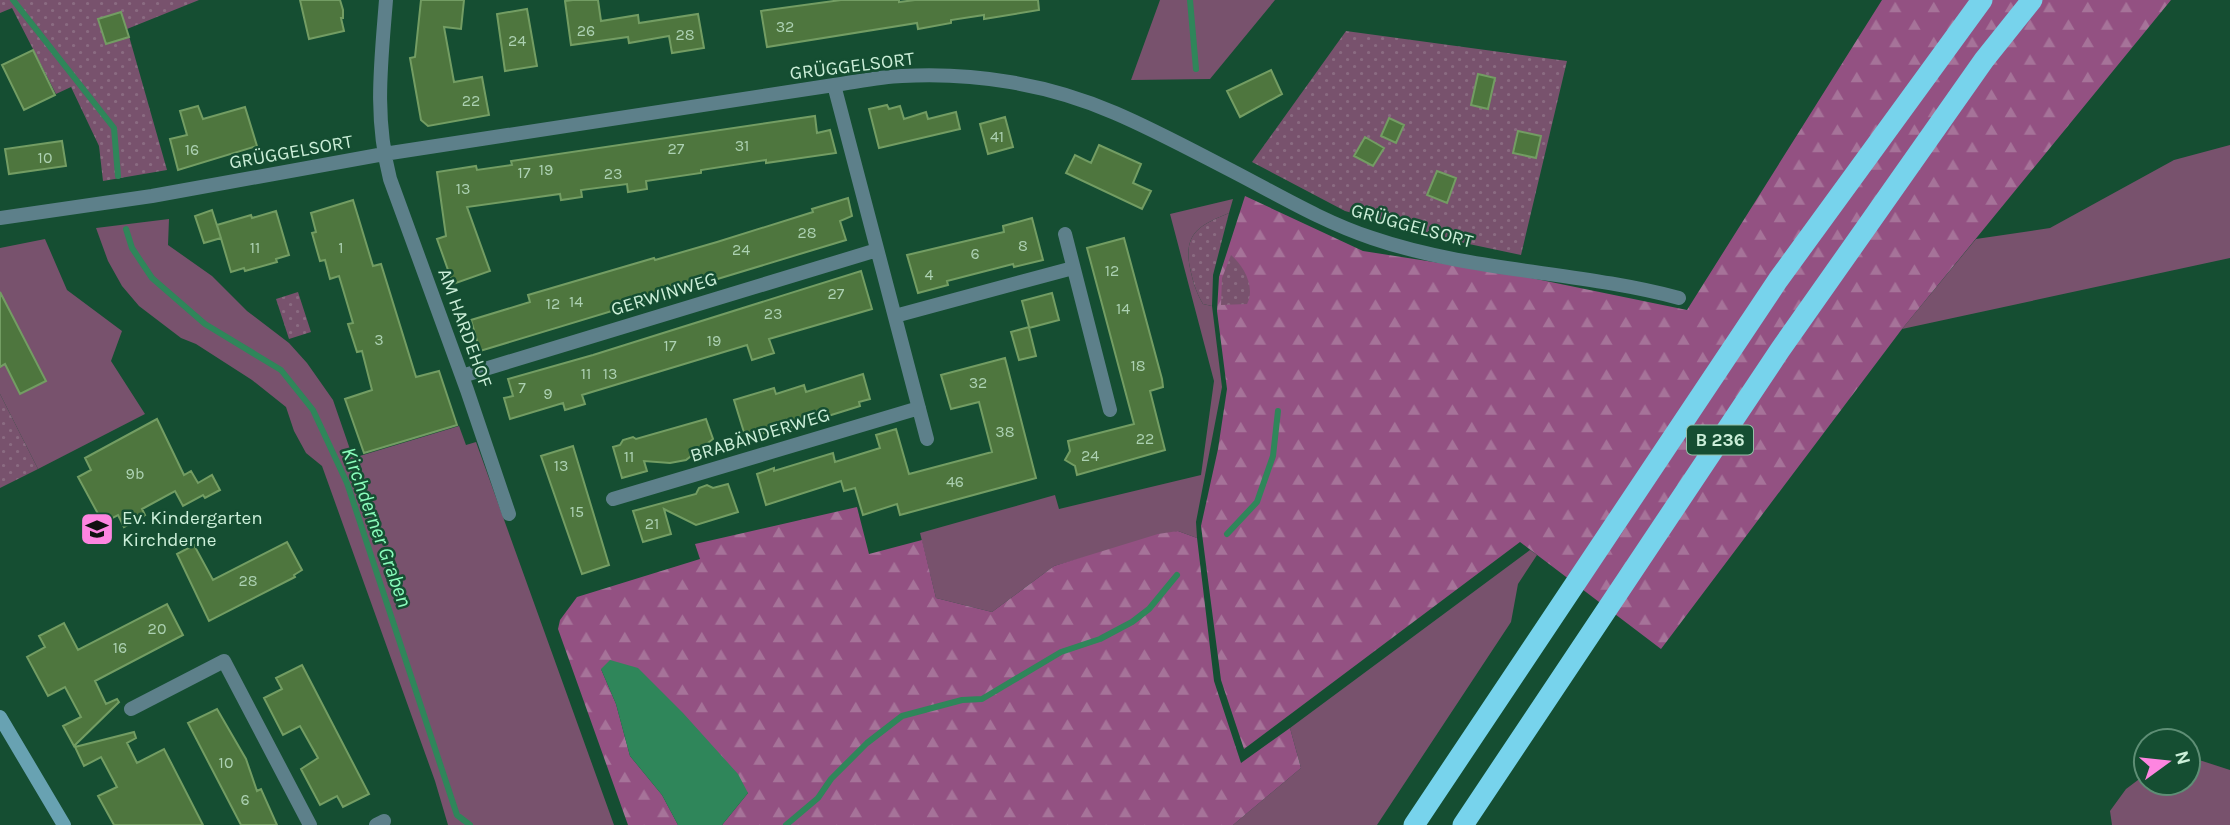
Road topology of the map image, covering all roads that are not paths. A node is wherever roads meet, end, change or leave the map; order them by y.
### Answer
1 (386, 0) edge
2 (1982, 0) edge
3 (2032, 0) edge
4 (834, 85) junction
5 (384, 155) junction
6 (0, 218) edge
7 (1065, 234) dead end
8 (877, 250) junction
9 (1073, 268) junction
10 (1679, 298) dead end
11 (895, 316) junction
12 (462, 376) junction
13 (919, 408) junction
14 (1110, 410) dead end
15 (927, 439) dead end
16 (613, 499) dead end
17 (509, 514) dead end
18 (131, 709) dead end
19 (0, 717) edge
20 (64, 825) edge
21 (310, 825) edge
22 (1414, 825) edge
23 (1463, 825) edge

1 - 5 street, AM HARDEHOF
2 - 22 highway, B 236
3 - 23 highway, B 236
4 - 5 street, GRÜGGELSORT
4 - 8 street
4 - 10 street, GRÜGGELSORT
5 - 6 street, GRÜGGELSORT
5 - 12 street, AM HARDEHOF
7 - 9 street
8 - 11 street
8 - 12 street, GERWINWEG
9 - 11 street
9 - 14 street
11 - 13 street
12 - 17 street, AM HARDEHOF
13 - 15 street
13 - 16 street, BRABÄNDERWEG
18 - 21 street
19 - 20 main road

